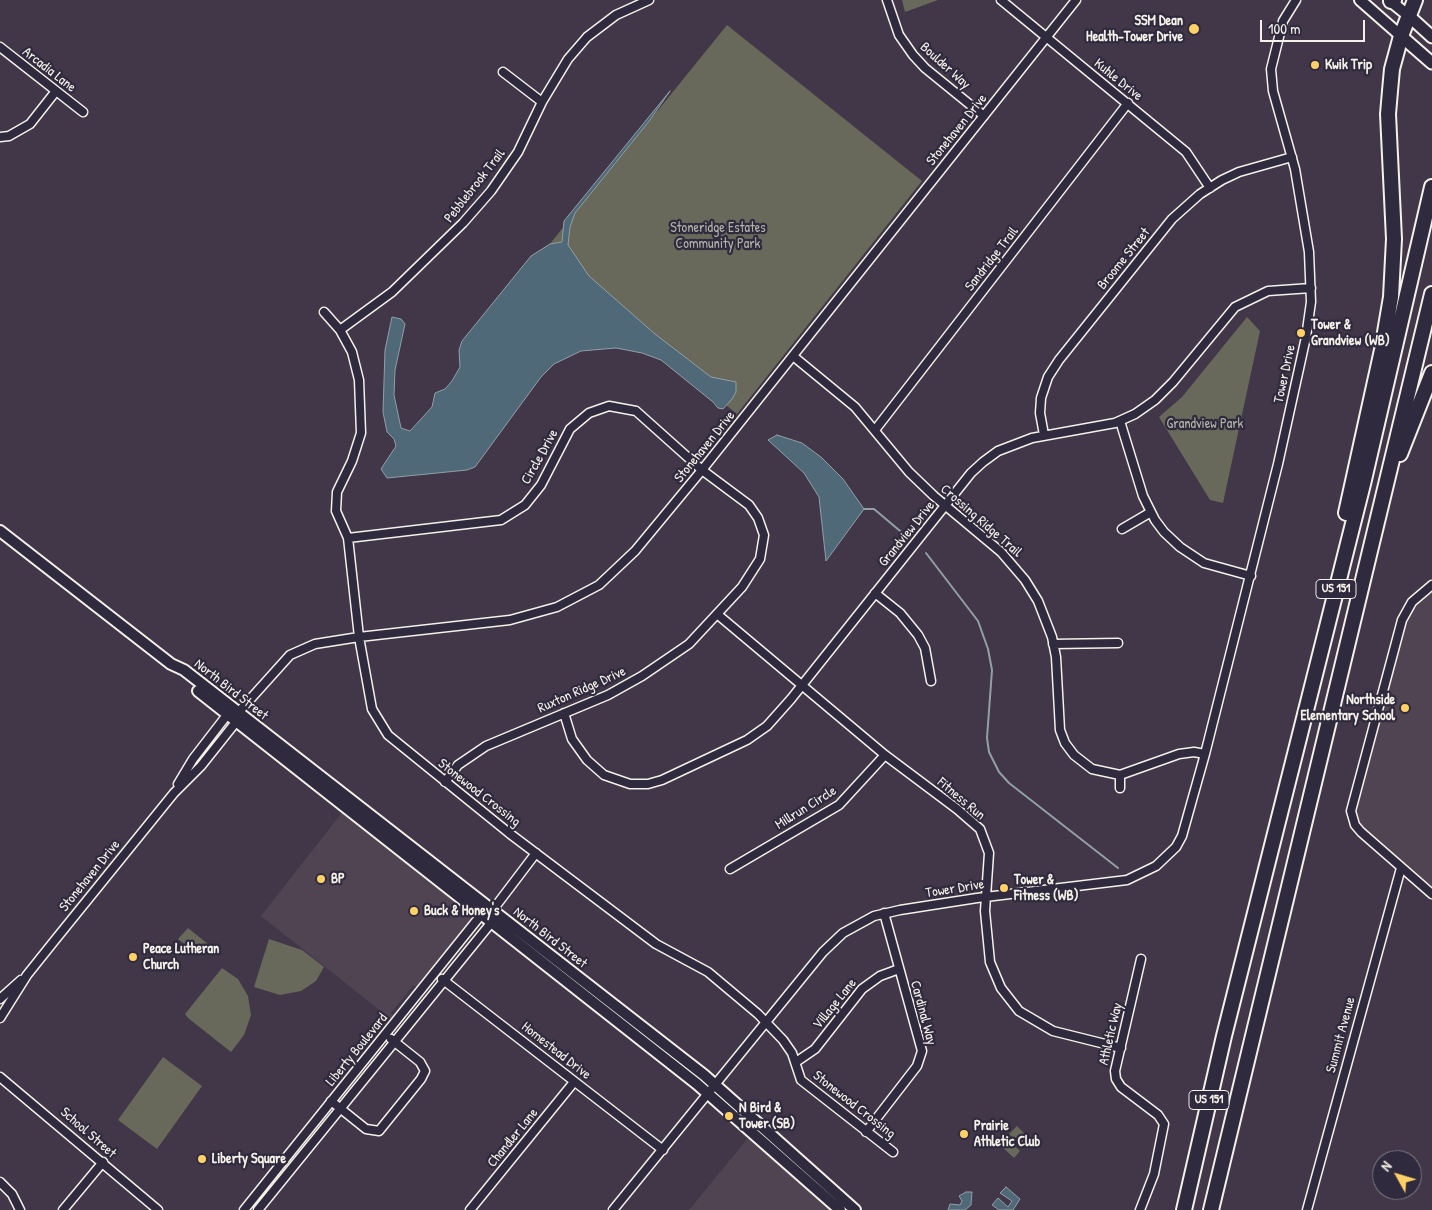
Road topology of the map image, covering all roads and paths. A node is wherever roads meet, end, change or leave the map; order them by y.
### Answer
1 (649, 0) edge
2 (886, 0) edge
3 (1001, 0) edge
4 (1076, 0) edge
5 (1296, 0) edge
6 (1360, 0) edge
7 (1391, 0) edge
8 (1416, 0) edge
9 (1409, 16) junction
10 (1401, 36) junction
11 (1432, 37) edge
12 (1046, 38) junction
13 (0, 47) edge
14 (1432, 64) edge
15 (503, 72) dead end
16 (56, 91) junction
17 (542, 102) junction
18 (1128, 103) junction
19 (83, 112) dead end
20 (984, 116) junction
21 (0, 137) edge
22 (1292, 157) junction
23 (1432, 187) edge
24 (1210, 188) junction
25 (1311, 288) junction
26 (1432, 294) edge
27 (324, 312) dead end
28 (340, 330) junction
29 (794, 356) junction
30 (1432, 373) edge
31 (1120, 421) junction
32 (875, 430) junction
33 (1044, 435) junction
34 (702, 470) junction
35 (945, 506) junction
36 (1151, 512) junction
37 (1122, 529) dead end
38 (0, 531) edge
39 (348, 538) junction
40 (1251, 576) junction
41 (1363, 582) junction
42 (1432, 585) edge
43 (875, 593) junction
44 (717, 614) junction
45 (359, 637) junction
46 (1118, 643) dead end
47 (1053, 644) junction
48 (1318, 664) junction
49 (931, 681) dead end
50 (801, 686) junction
51 (564, 713) junction
52 (234, 717) junction
53 (1205, 754) junction
54 (885, 755) junction
55 (1120, 775) junction
56 (445, 782) junction
57 (1120, 788) dead end
58 (174, 793) junction
59 (536, 853) junction
60 (1401, 868) junction
61 (730, 869) dead end
62 (1432, 894) edge
63 (986, 897) junction
64 (492, 911) junction
65 (884, 913) junction
66 (481, 915) junction
67 (491, 923) junction
68 (1141, 959) dead end
69 (899, 969) junction
70 (26, 975) junction
71 (433, 977) junction
72 (445, 979) junction
73 (0, 999) edge
74 (0, 1018) edge
75 (766, 1022) junction
76 (386, 1034) junction
77 (395, 1042) junction
78 (1121, 1048) junction
79 (796, 1062) junction
80 (0, 1077) edge
81 (574, 1082) junction
82 (712, 1089) junction
83 (331, 1101) junction
84 (340, 1109) junction
85 (866, 1132) junction
86 (663, 1150) junction
87 (892, 1152) dead end
88 (103, 1162) junction
89 (0, 1182) edge
90 (20, 1210) edge
91 (63, 1210) edge
92 (158, 1210) edge
93 (244, 1210) edge
94 (258, 1210) edge
95 (470, 1210) edge
96 (614, 1210) edge
97 (840, 1210) edge
98 (855, 1210) edge
99 (1140, 1210) edge
100 (1184, 1210) edge
101 (1211, 1210) edge
102 (1307, 1210) edge

1 - 17 street, Pebblebrook Trail
2 - 20 street, Boulder Way
3 - 12 street, Kuhle Drive
4 - 12 street, Stonehaven Drive
5 - 22 street, Tower Drive
6 - 10 street
7 - 9 street
8 - 9 highway
9 - 10 highway
9 - 11 main road
10 - 14 main road
10 - 48 highway
12 - 18 street, Kuhle Drive
12 - 20 street, Stonehaven Drive
13 - 16 street, Arcadia Lane
15 - 17 street
16 - 19 street, Arcadia Lane
16 - 21 street
17 - 28 street, Pebblebrook Trail
18 - 24 street, Kuhle Drive
18 - 32 street, Sandridge Trail
20 - 29 street, Stonehaven Drive
22 - 24 street, Broome Street
22 - 25 street, Tower Drive
23 - 48 highway, US 151
24 - 33 street, Broome Street
25 - 31 street, Grandview Drive
25 - 40 street, Tower Drive
26 - 41 highway, US 151
27 - 28 street, Stonewood Crossing
28 - 39 street, Stonewood Crossing
29 - 32 street, Crossing Ridge Trail
29 - 34 street, Stonehaven Drive
30 - 41 highway
31 - 33 street, Grandview Drive
31 - 36 street
32 - 35 street, Crossing Ridge Trail
33 - 35 street, Grandview Drive
34 - 39 street, Circle Drive
34 - 44 street, Ruxton Ridge Drive
34 - 45 street, Stonehaven Drive
35 - 43 street, Grandview Drive
35 - 47 street, Crossing Ridge Trail
36 - 37 street
36 - 40 street
38 - 52 street, North Bird Street
39 - 45 street, Stonewood Crossing
40 - 53 street, Tower Drive
41 - 101 highway, US 151
42 - 60 street
43 - 49 street
43 - 50 street, Grandview Drive
44 - 50 street, Fitness Run
44 - 51 street, Ruxton Ridge Drive
45 - 52 street, Stonehaven Drive
45 - 56 street, Stonewood Crossing
46 - 47 street
47 - 55 street, Crossing Ridge Trail
48 - 100 highway, US 151
50 - 51 street, Grandview Drive
50 - 54 street, Fitness Run
51 - 56 street, Ruxton Ridge Drive
52 - 58 street, Stonehaven Drive
52 - 58 street, Stonehaven Drive
52 - 64 street, North Bird Street
52 - 66 street, North Bird Street
53 - 55 street
53 - 63 street, Tower Drive
54 - 61 street, Millrun Circle
54 - 63 street, Fitness Run
55 - 57 street
56 - 59 street, Stonewood Crossing
58 - 70 street, Stonehaven Drive
59 - 64 street
59 - 75 street, Stonewood Crossing
60 - 62 street
60 - 102 street, Summit Avenue
63 - 65 street, Tower Drive
63 - 78 street, Fitness Run
64 - 66 street
64 - 67 street
64 - 82 street, North Bird Street
65 - 69 street, Cardinal Way
65 - 75 street, Tower Drive
66 - 67 street, North Bird Street
66 - 71 street, Liberty Boulevard
67 - 72 street, Liberty Boulevard
67 - 82 street, North Bird Street
68 - 78 street, Athletic Way
69 - 79 street, Village Lane
69 - 85 street, Cardinal Way
70 - 73 street, Stonehaven Drive
70 - 74 street, Stonehaven Drive
71 - 72 street, Homestead Drive
71 - 76 street, Liberty Boulevard
72 - 77 street, Liberty Boulevard
72 - 81 street, Homestead Drive
75 - 79 street, Stonewood Crossing
75 - 82 street, Tower Drive
76 - 77 street
76 - 83 street, Liberty Boulevard
77 - 84 street, Liberty Boulevard
77 - 84 street
78 - 99 street, Athletic Way
79 - 85 street, Stonewood Crossing
80 - 88 street, School Street
81 - 86 street, Homestead Drive
81 - 95 street, Chandler Lane
82 - 86 street, Tower Drive
82 - 97 street, North Bird Street
82 - 98 street, North Bird Street
83 - 84 street
83 - 93 street, Liberty Boulevard
84 - 94 street, Liberty Boulevard
85 - 87 street, Stonewood Crossing
86 - 96 street, Tower Drive
88 - 91 street
88 - 92 street, School Street
89 - 90 street

